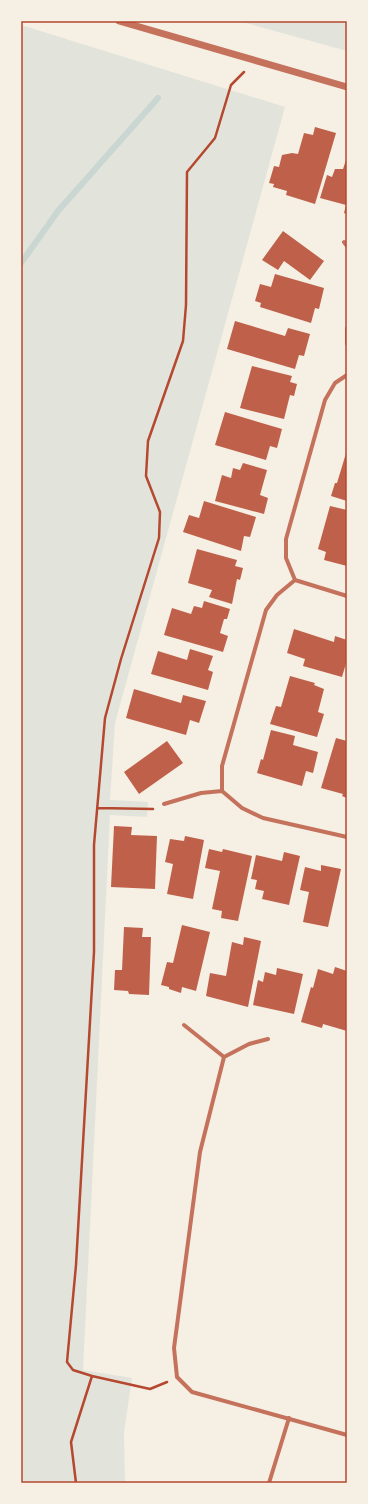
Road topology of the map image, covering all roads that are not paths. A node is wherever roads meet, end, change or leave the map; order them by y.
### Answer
1 (119, 21) edge
2 (347, 87) edge
3 (344, 242) dead end
4 (347, 246) edge
5 (347, 328) edge
6 (347, 344) edge
7 (347, 376) edge
8 (295, 580) junction
9 (347, 596) edge
10 (222, 791) junction
11 (164, 804) road end
12 (347, 837) edge
13 (184, 1025) dead end
14 (268, 1039) dead end
15 (224, 1057) junction
16 (288, 1418) junction
17 (347, 1435) edge
18 (269, 1483) edge

1 - 2 street
3 - 4 street
5 - 6 street
7 - 8 street
8 - 9 street
8 - 10 street
10 - 11 street
10 - 12 street
13 - 15 street
14 - 15 street
15 - 16 street
16 - 17 street
16 - 18 street

